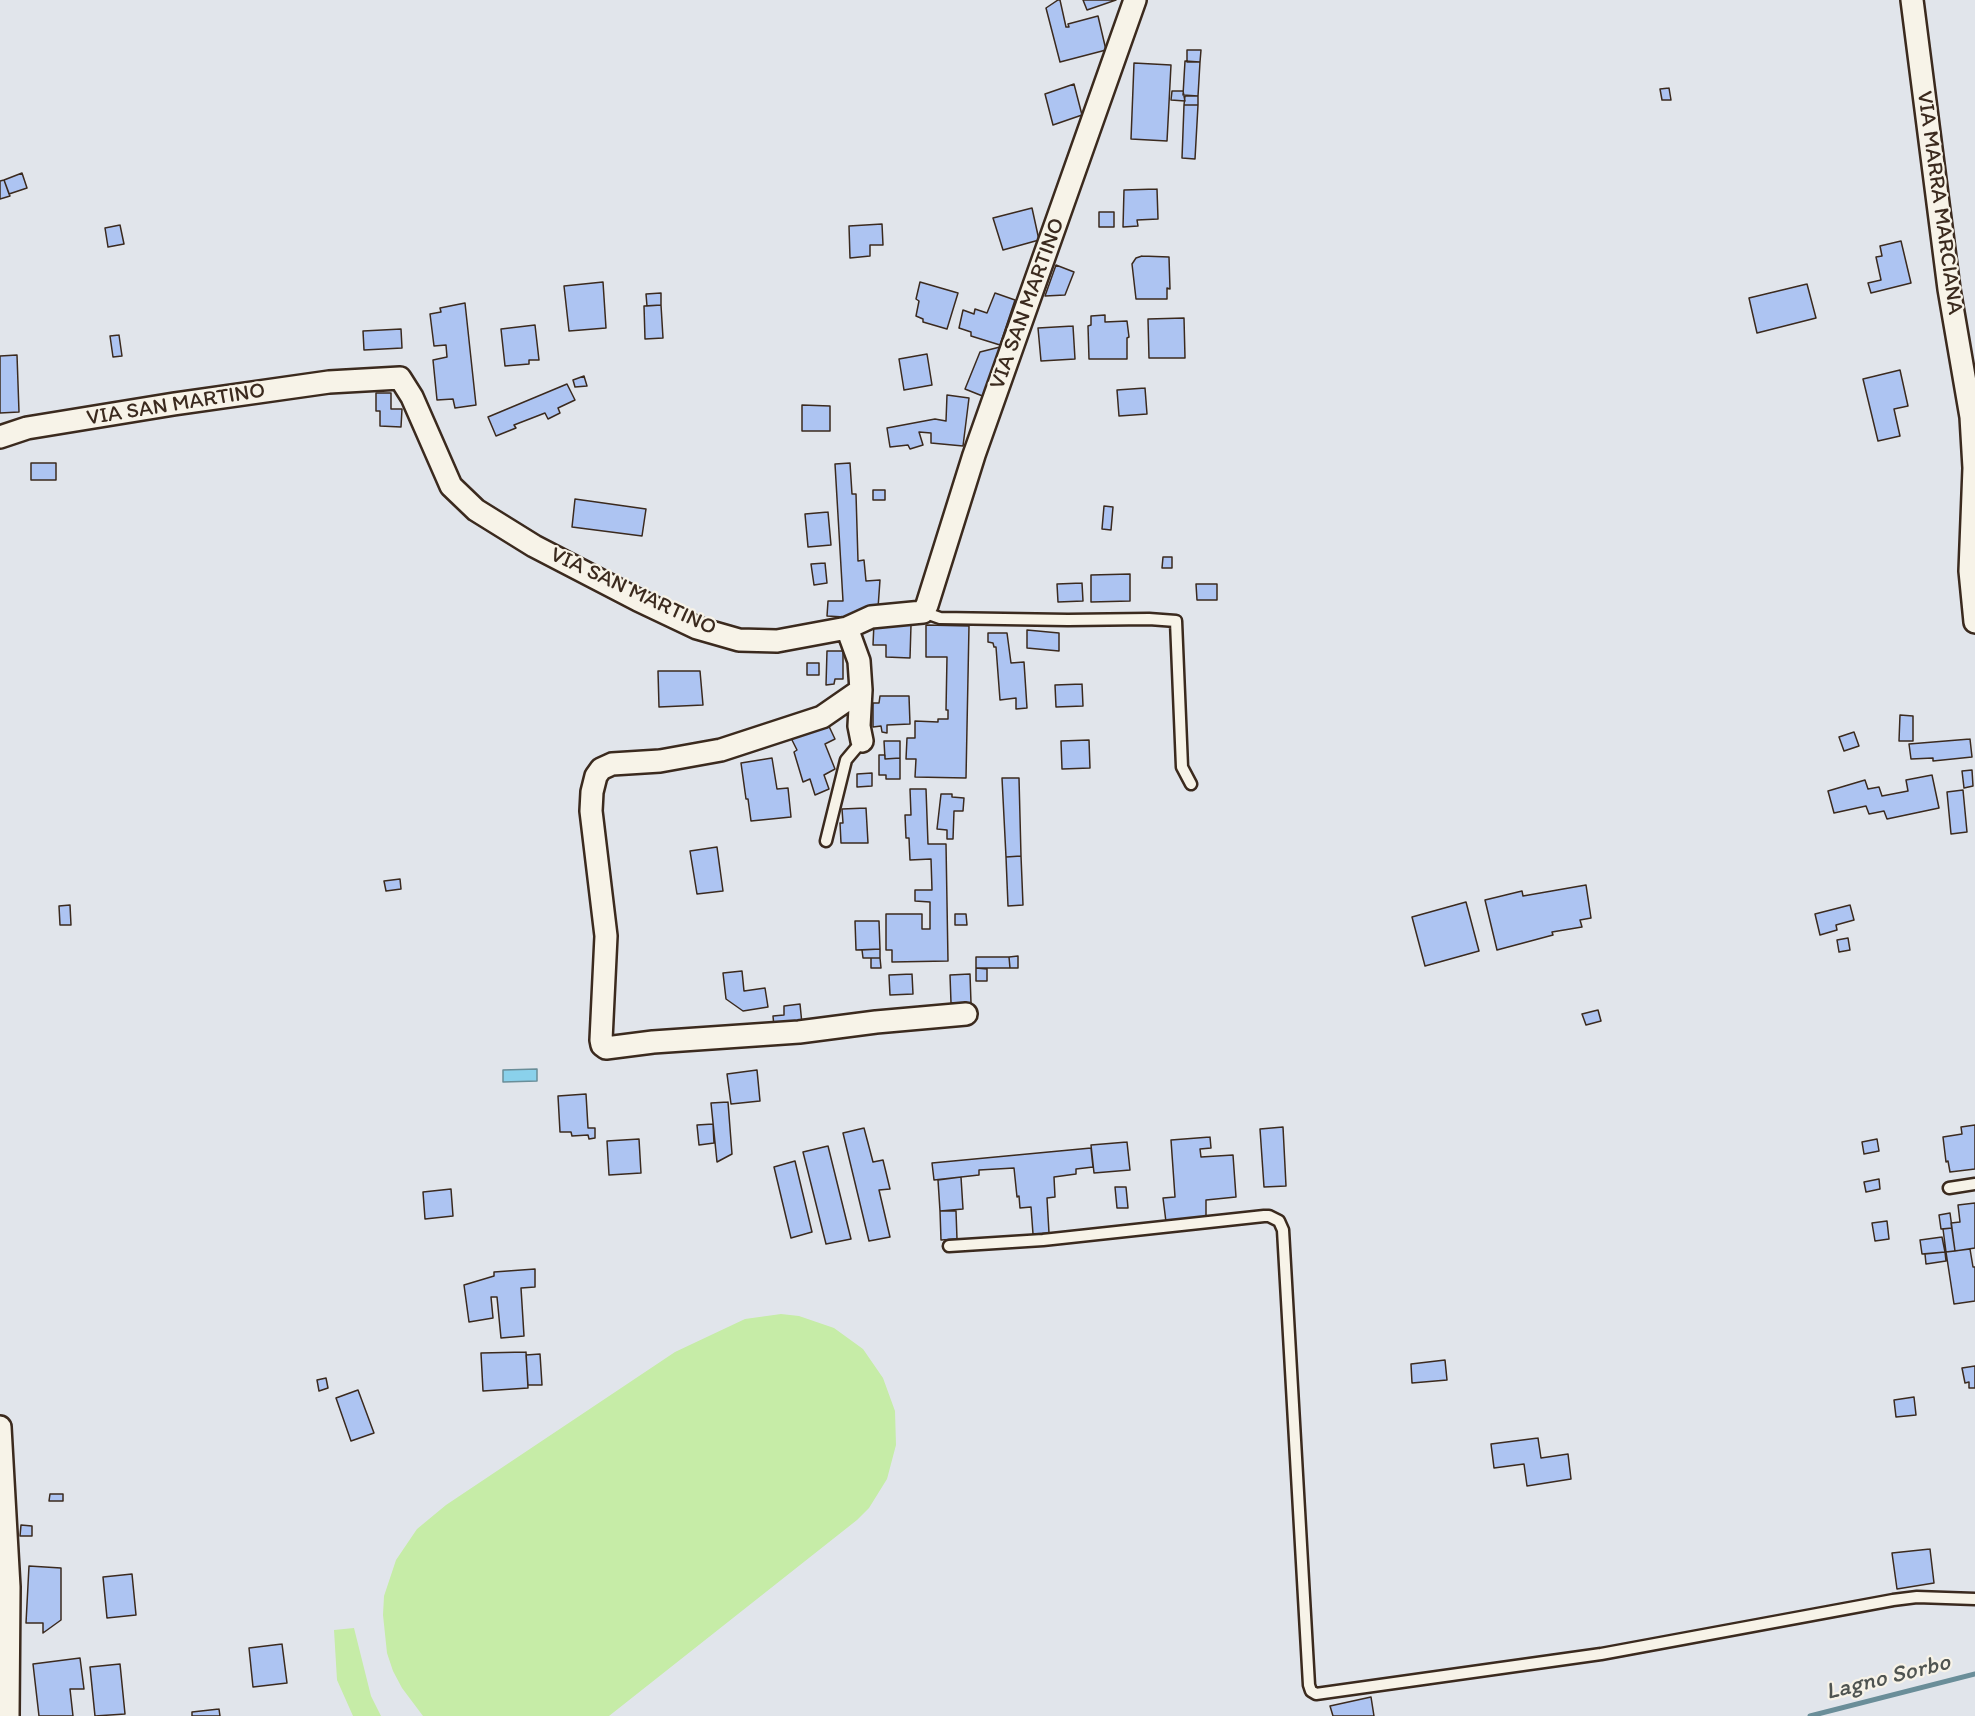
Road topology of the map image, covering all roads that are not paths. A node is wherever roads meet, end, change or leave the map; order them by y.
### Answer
1 (1135, 0) edge
2 (1912, 0) edge
3 (0, 436) edge
4 (923, 612) junction
5 (1975, 622) edge
6 (847, 628) junction
7 (861, 690) junction
8 (862, 741) joint
9 (1191, 784) dead end
10 (826, 842) dead end
11 (966, 1014) dead end
12 (1975, 1184) edge
13 (1948, 1188) dead end
14 (949, 1246) dead end
15 (0, 1427) edge
16 (1975, 1599) edge
17 (8, 1716) edge

1 - 4 street, VIA SAN MARTINO
2 - 5 street, VIA MARRA MARCIANA
3 - 6 street, VIA SAN MARTINO
4 - 6 street, VIA SAN MARTINO
4 - 9 lane
6 - 7 street
7 - 8 street
7 - 11 street
8 - 10 lane
12 - 13 lane
14 - 16 lane
15 - 17 street

